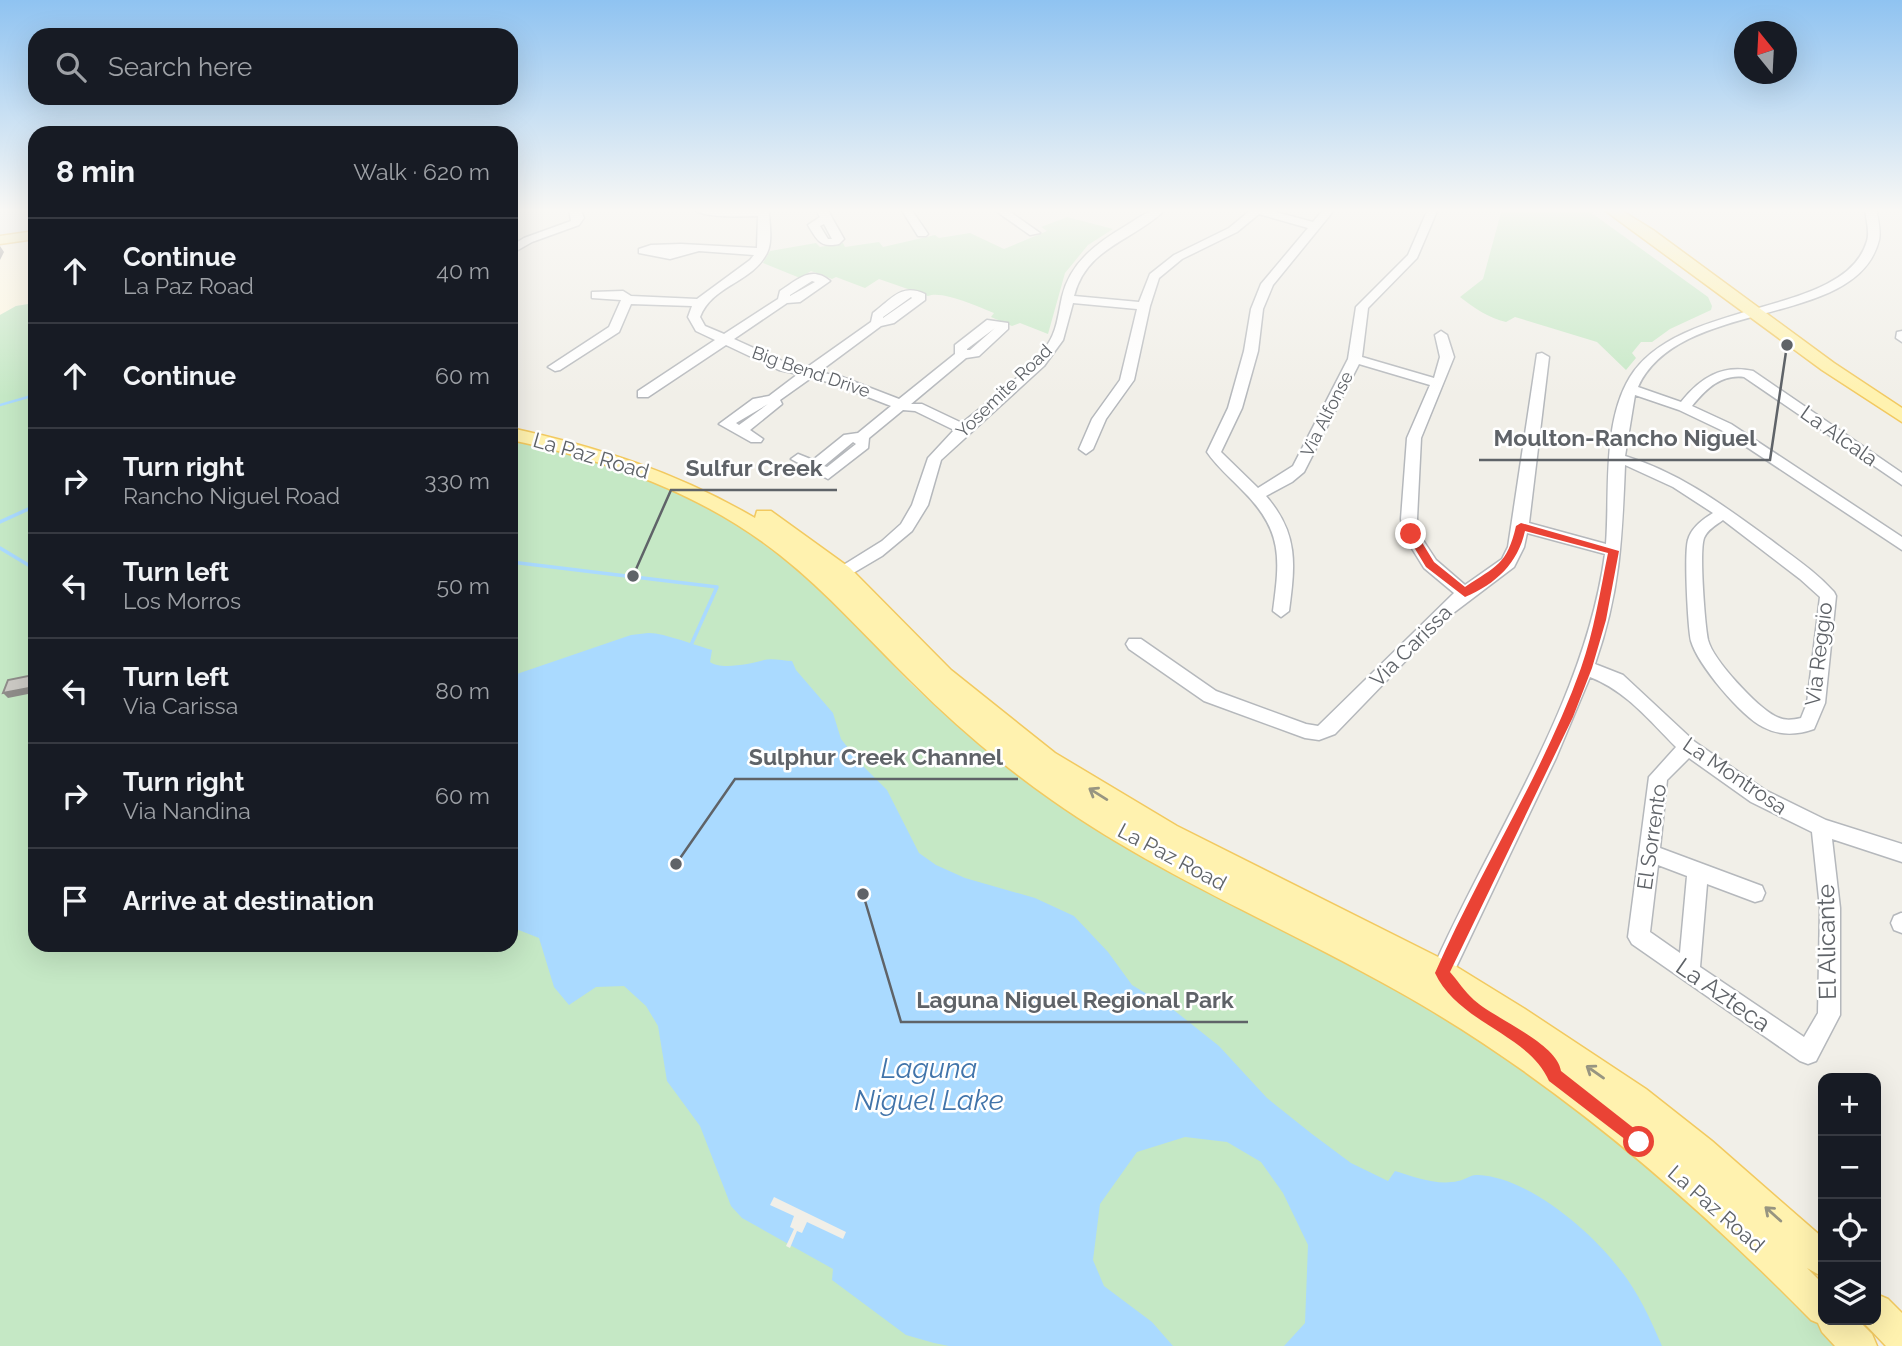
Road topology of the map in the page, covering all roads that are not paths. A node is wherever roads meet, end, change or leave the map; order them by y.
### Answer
1 (745, 272) edge
2 (1079, 272) edge
3 (1159, 272) edge
4 (1277, 272) edge
5 (1397, 272) edge
6 (1704, 272) edge
7 (1717, 272) edge
8 (1854, 272) edge
9 (596, 295) dead end
10 (1069, 299) junction
11 (628, 300) junction
12 (784, 300) dead end
13 (699, 303) junction
14 (1144, 306) junction
15 (1761, 310) junction
16 (877, 323) dead end
17 (1441, 335) dead end
18 (723, 341) junction
19 (962, 355) dead end
20 (1542, 357) dead end
21 (1355, 359) junction
22 (555, 367) dead end
23 (808, 373) junction
24 (1438, 383) junction
25 (1630, 390) junction
26 (643, 394) dead end
27 (1902, 402) edge
28 (905, 406) junction
29 (1684, 407) junction
30 (1902, 416) edge
31 (712, 417) dead end
32 (518, 424) edge
33 (733, 428) junction
34 (962, 432) junction
35 (518, 435) edge
36 (862, 437) junction
37 (755, 439) dead end
38 (1086, 449) dead end
39 (798, 459) dead end
40 (1620, 459) junction
41 (814, 467) junction
42 (1902, 480) edge
43 (1257, 495) junction
44 (1723, 513) junction
45 (1521, 526) junction
46 (756, 528) junction
47 (1902, 545) edge
48 (1614, 551) junction
49 (842, 573) junction
50 (1465, 593) junction
51 (1281, 611) dead end
52 (885, 642) junction
53 (1135, 644) dead end
54 (1586, 668) junction
55 (1688, 747) junction
56 (1821, 827) junction
57 (1648, 852) junction
58 (1902, 853) edge
59 (1698, 871) junction
60 (1755, 893) dead end
61 (1255, 900) junction
62 (1639, 937) joint
63 (1689, 972) junction
64 (1442, 973) junction
65 (1808, 1053) joint
66 (1554, 1075) junction
67 (1818, 1256) edge
68 (1818, 1303) edge
69 (1881, 1316) edge
70 (1839, 1325) edge
71 (1902, 1338) edge
72 (1860, 1346) edge

1 - 13 street
2 - 10 street, Yosemite Road
3 - 14 street
4 - 43 street
5 - 21 street, Via Alfonse
6 - 15 main road
7 - 15 main road
8 - 15 street
9 - 11 street
10 - 14 street
10 - 34 street, Yosemite Road
11 - 13 street
11 - 22 street
12 - 18 street
13 - 18 street, Big Bend Drive
14 - 38 street
15 - 25 street
15 - 27 main road
15 - 30 main road
16 - 23 street
17 - 24 street
18 - 23 street, Big Bend Drive
18 - 26 street
19 - 28 street
20 - 45 street, Via Carissa
21 - 24 street
21 - 43 street, Via Alfonse
23 - 28 street, Big Bend Drive
23 - 33 street
24 - 50 street
25 - 29 street
25 - 40 street
28 - 34 street, Big Bend Drive
28 - 36 street
29 - 42 street, La Alcala
29 - 47 street
31 - 33 street
32 - 49 main road, La Paz Road
33 - 37 street
34 - 49 street, Yosemite Road
35 - 46 main road, La Paz Road
36 - 41 street
36 - 41 street
39 - 41 street
40 - 44 street, Via Reggio
40 - 48 street
43 - 51 street
44 - 44 street, Via Reggio
45 - 48 street
45 - 50 street, Via Carissa
46 - 49 main road
46 - 52 main road, La Paz Road
48 - 54 street
49 - 52 main road
64 -> 49 main road, La Paz Road
50 - 53 street, Via Carissa
52 - 61 main road, La Paz Road
54 - 55 street, La Montrosa
54 - 64 street
55 - 56 street, La Montrosa
55 - 57 street, El Sorrento
56 - 58 street, La Montrosa
56 - 65 street, El Alicante
57 - 59 street
57 - 62 street, El Sorrento
59 - 60 street
59 - 63 street
61 - 64 main road
61 - 66 main road, La Paz Road
62 - 63 street, La Azteca
63 - 65 street, La Azteca
64 - 66 main road
67 -> 64 main road, La Paz Road
66 - 68 main road, La Paz Road
69 - 71 main road
70 - 72 main road

